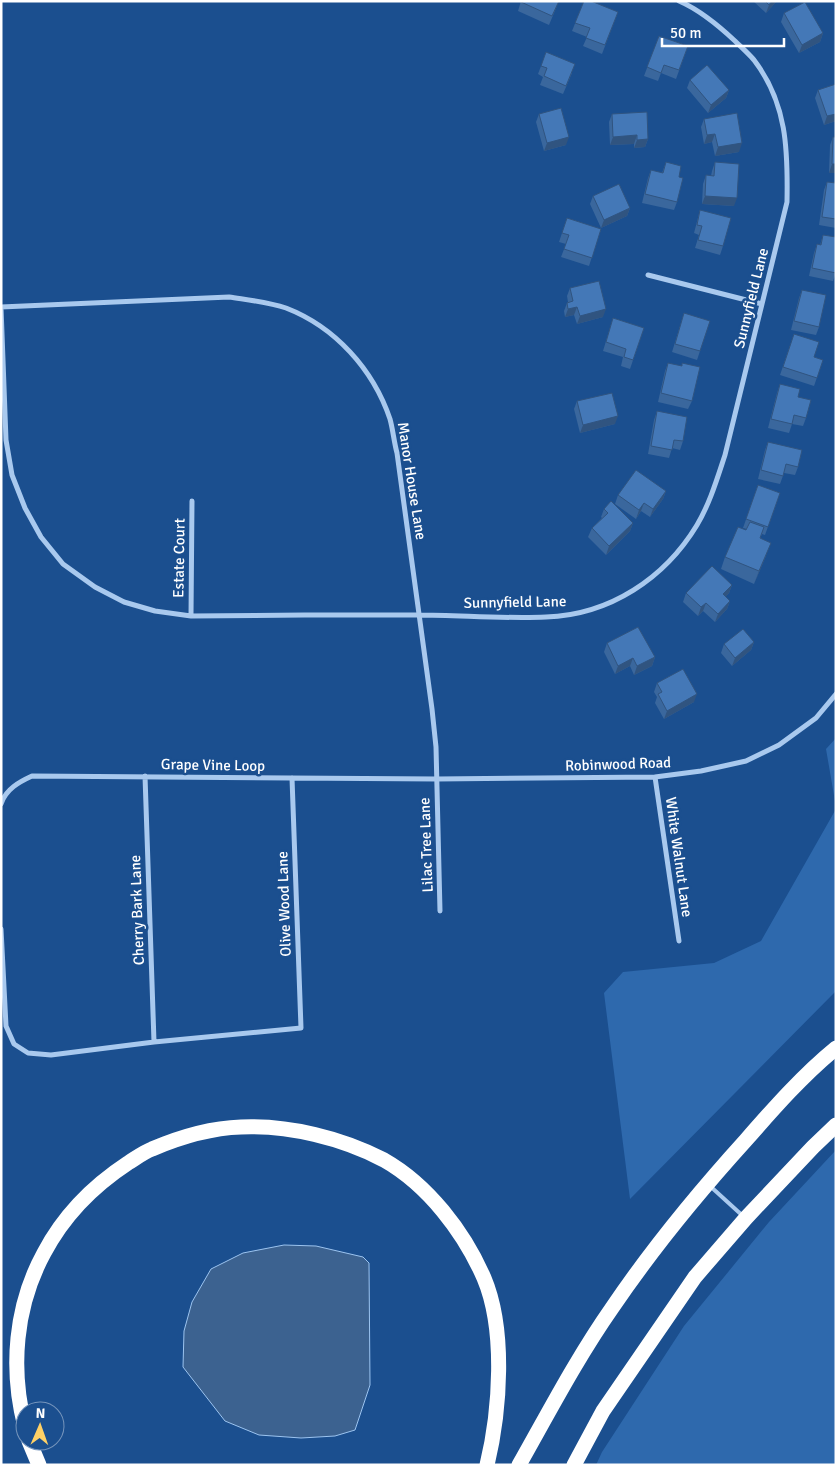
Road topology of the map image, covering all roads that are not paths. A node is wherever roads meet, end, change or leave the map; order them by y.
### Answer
1 (680, 1) edge
2 (648, 275) dead end
3 (762, 304) junction
4 (1, 307) edge
5 (192, 501) dead end
6 (418, 615) junction
7 (191, 616) junction
8 (836, 694) edge
9 (145, 776) junction
10 (655, 777) junction
11 (292, 778) junction
12 (437, 779) junction
13 (1, 804) edge
14 (440, 911) dead end
15 (1, 929) edge
16 (679, 941) dead end
17 (154, 1042) junction
18 (836, 1048) edge
19 (836, 1125) edge
20 (707, 1183) junction
21 (746, 1218) junction
22 (19, 1401) edge
23 (33, 1451) edge
24 (39, 1465) edge
25 (487, 1465) edge
26 (519, 1465) edge
27 (574, 1465) edge

1 - 3 street, Sunnyfield Lane
2 - 3 street
3 - 6 street, Sunnyfield Lane
4 - 6 street, Manor House Lane
4 - 7 street, Sunnyfield Lane
5 - 7 street, Estate Court
6 - 7 street, Sunnyfield Lane
6 - 12 street, Manor House Lane
8 - 10 street, Robinwood Road
9 - 11 street, Grape Vine Loop
9 - 13 street, Grape Vine Loop
9 - 17 street, Cherry Bark Lane
10 - 12 street, Robinwood Road
10 - 16 street, White Walnut Lane
11 - 12 street, Grape Vine Loop
11 - 17 street, Olive Wood Lane
12 - 14 street, Lilac Tree Lane
15 - 17 street
18 - 20 highway
19 - 21 highway
20 - 21 lane
20 - 26 highway
21 - 27 highway
22 - 25 highway
23 - 24 highway

